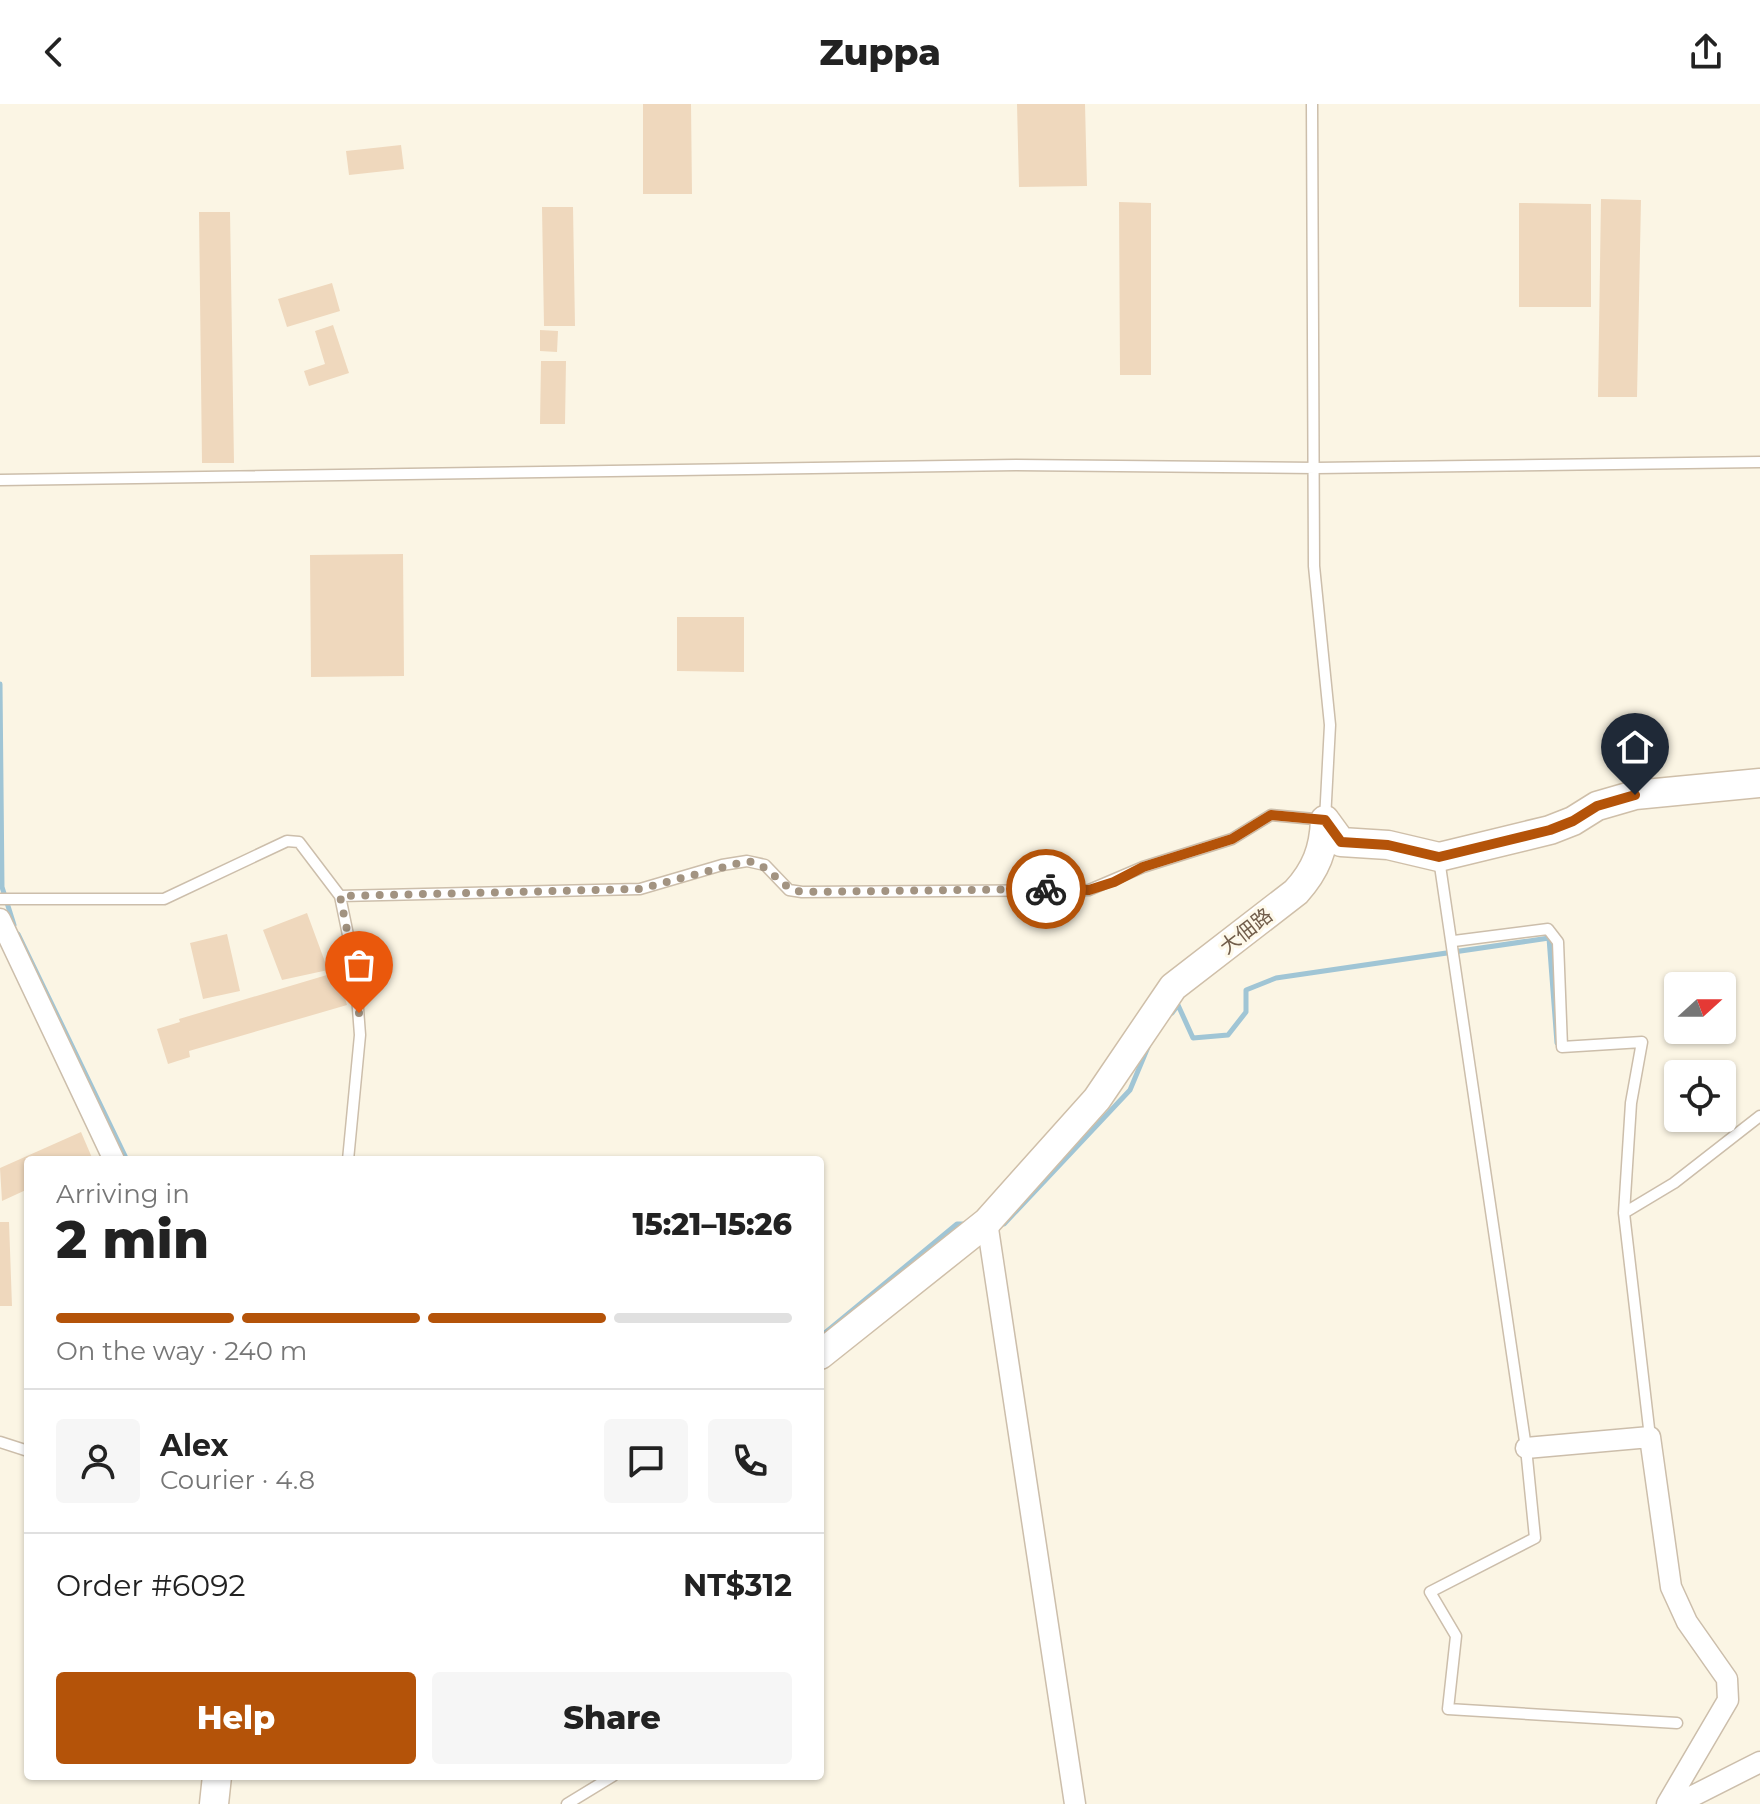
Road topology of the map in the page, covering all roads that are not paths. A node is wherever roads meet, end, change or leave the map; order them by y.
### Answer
1 (1312, 104) edge
2 (1760, 462) edge
3 (1316, 468) junction
4 (0, 480) edge
5 (1760, 783) edge
6 (1325, 820) junction
7 (1439, 857) junction
8 (340, 896) junction
9 (0, 899) edge
10 (0, 919) edge
11 (1454, 941) junction
12 (1760, 1116) edge
13 (112, 1156) edge
14 (348, 1156) edge
15 (1624, 1213) junction
16 (987, 1222) junction
17 (824, 1352) edge
18 (1650, 1437) junction
19 (0, 1442) edge
20 (1526, 1448) junction
21 (24, 1450) edge
22 (1677, 1723) dead end
23 (1760, 1762) edge
24 (606, 1780) edge
25 (567, 1804) edge
26 (1075, 1804) edge
27 (1667, 1804) edge
28 (1677, 1804) edge

1 - 3 lane
2 - 3 lane
3 - 4 lane
3 - 6 lane
5 - 7 street
6 - 7 street
6 - 8 lane
6 - 16 street, 大佃路
7 - 11 lane
8 - 9 lane
8 - 14 lane
10 - 13 street
11 - 15 lane
11 - 20 lane
12 - 15 lane
15 - 18 lane
16 - 17 street, 大佃路
16 - 26 street
18 - 20 street
18 - 27 street
19 - 21 lane
20 - 22 lane
23 - 28 street
24 - 25 lane

